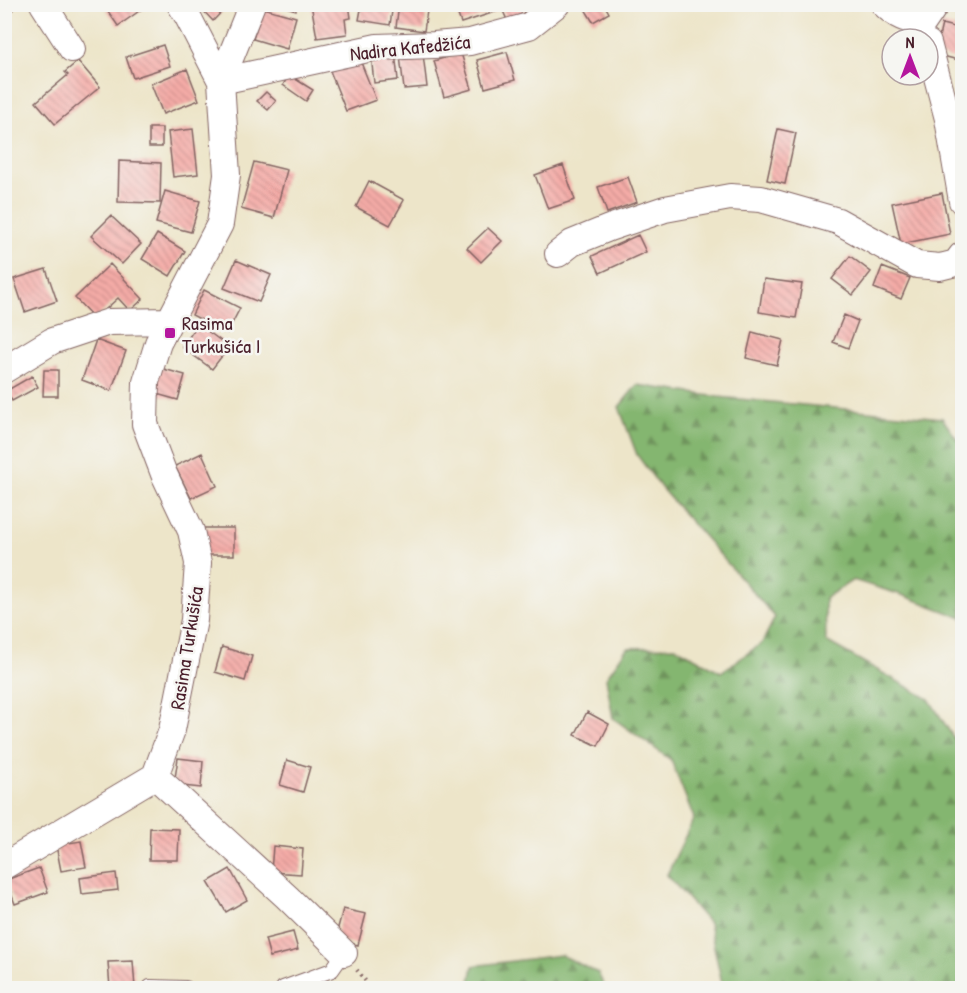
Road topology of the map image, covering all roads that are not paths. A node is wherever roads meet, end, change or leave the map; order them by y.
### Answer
1 (43, 4) edge
2 (180, 4) edge
3 (252, 4) edge
4 (557, 4) edge
5 (884, 4) edge
6 (925, 27) edge
7 (72, 49) dead end
8 (221, 81) junction
9 (940, 83) edge
10 (963, 201) edge
11 (558, 255) dead end
12 (963, 255) edge
13 (170, 321) junction
14 (4, 370) edge
15 (155, 776) junction
16 (4, 866) edge
17 (344, 953) joint
18 (150, 987) edge
19 (186, 988) edge
20 (284, 988) edge

1 - 7 street
2 - 8 street
3 - 8 street
4 - 8 street, Nadira Kafedžića
5 - 6 street
8 - 13 street, Rasima Turkušića
9 - 10 street
11 - 12 street
13 - 14 street
13 - 15 street, Rasima Turkušića
15 - 16 street
15 - 17 street
17 - 20 lane
18 - 19 lane

